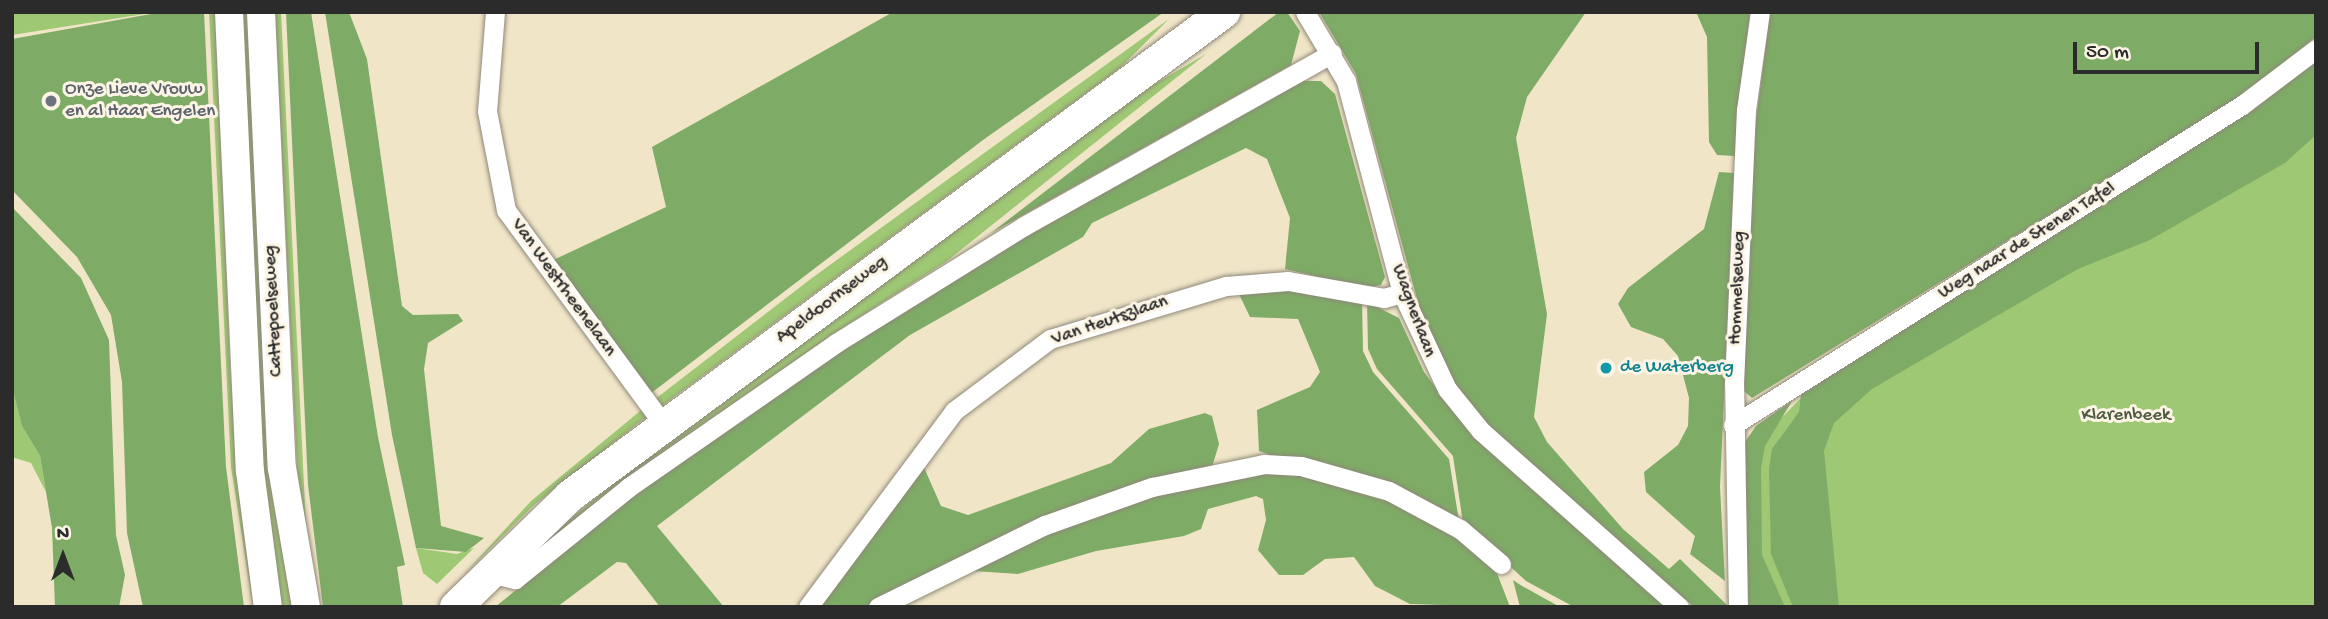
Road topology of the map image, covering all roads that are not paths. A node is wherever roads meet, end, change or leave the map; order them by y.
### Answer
1 (229, 12) edge
2 (261, 12) edge
3 (495, 12) edge
4 (1224, 12) edge
5 (1304, 12) edge
6 (1760, 12) edge
7 (2316, 49) edge
8 (1332, 53) junction
9 (1402, 293) junction
10 (664, 425) junction
11 (1733, 425) junction
12 (1501, 564) dead end
13 (501, 575) junction
14 (268, 607) edge
15 (306, 607) edge
16 (456, 607) edge
17 (808, 607) edge
18 (878, 607) edge
19 (1679, 607) edge
20 (1738, 607) edge

1 - 14 street, Cattepoelseweg
2 - 15 street, Cattepoelseweg
3 - 10 street, Van Westrheenelaan
4 - 10 main road, Apeldoornseweg
5 - 8 street, Wagnerlaan
6 - 11 street, Hommelseweg
7 - 11 street, Weg naar de Stenen Tafel
8 - 9 street, Wagnerlaan
8 - 13 street, Apeldoornseweg
9 - 17 street, Van Heutszlaan
9 - 19 street, Wagnerlaan
10 - 13 main road, Apeldoornseweg
11 - 20 street, Hommelseweg
12 - 18 street
13 - 16 main road, Apeldoornseweg

